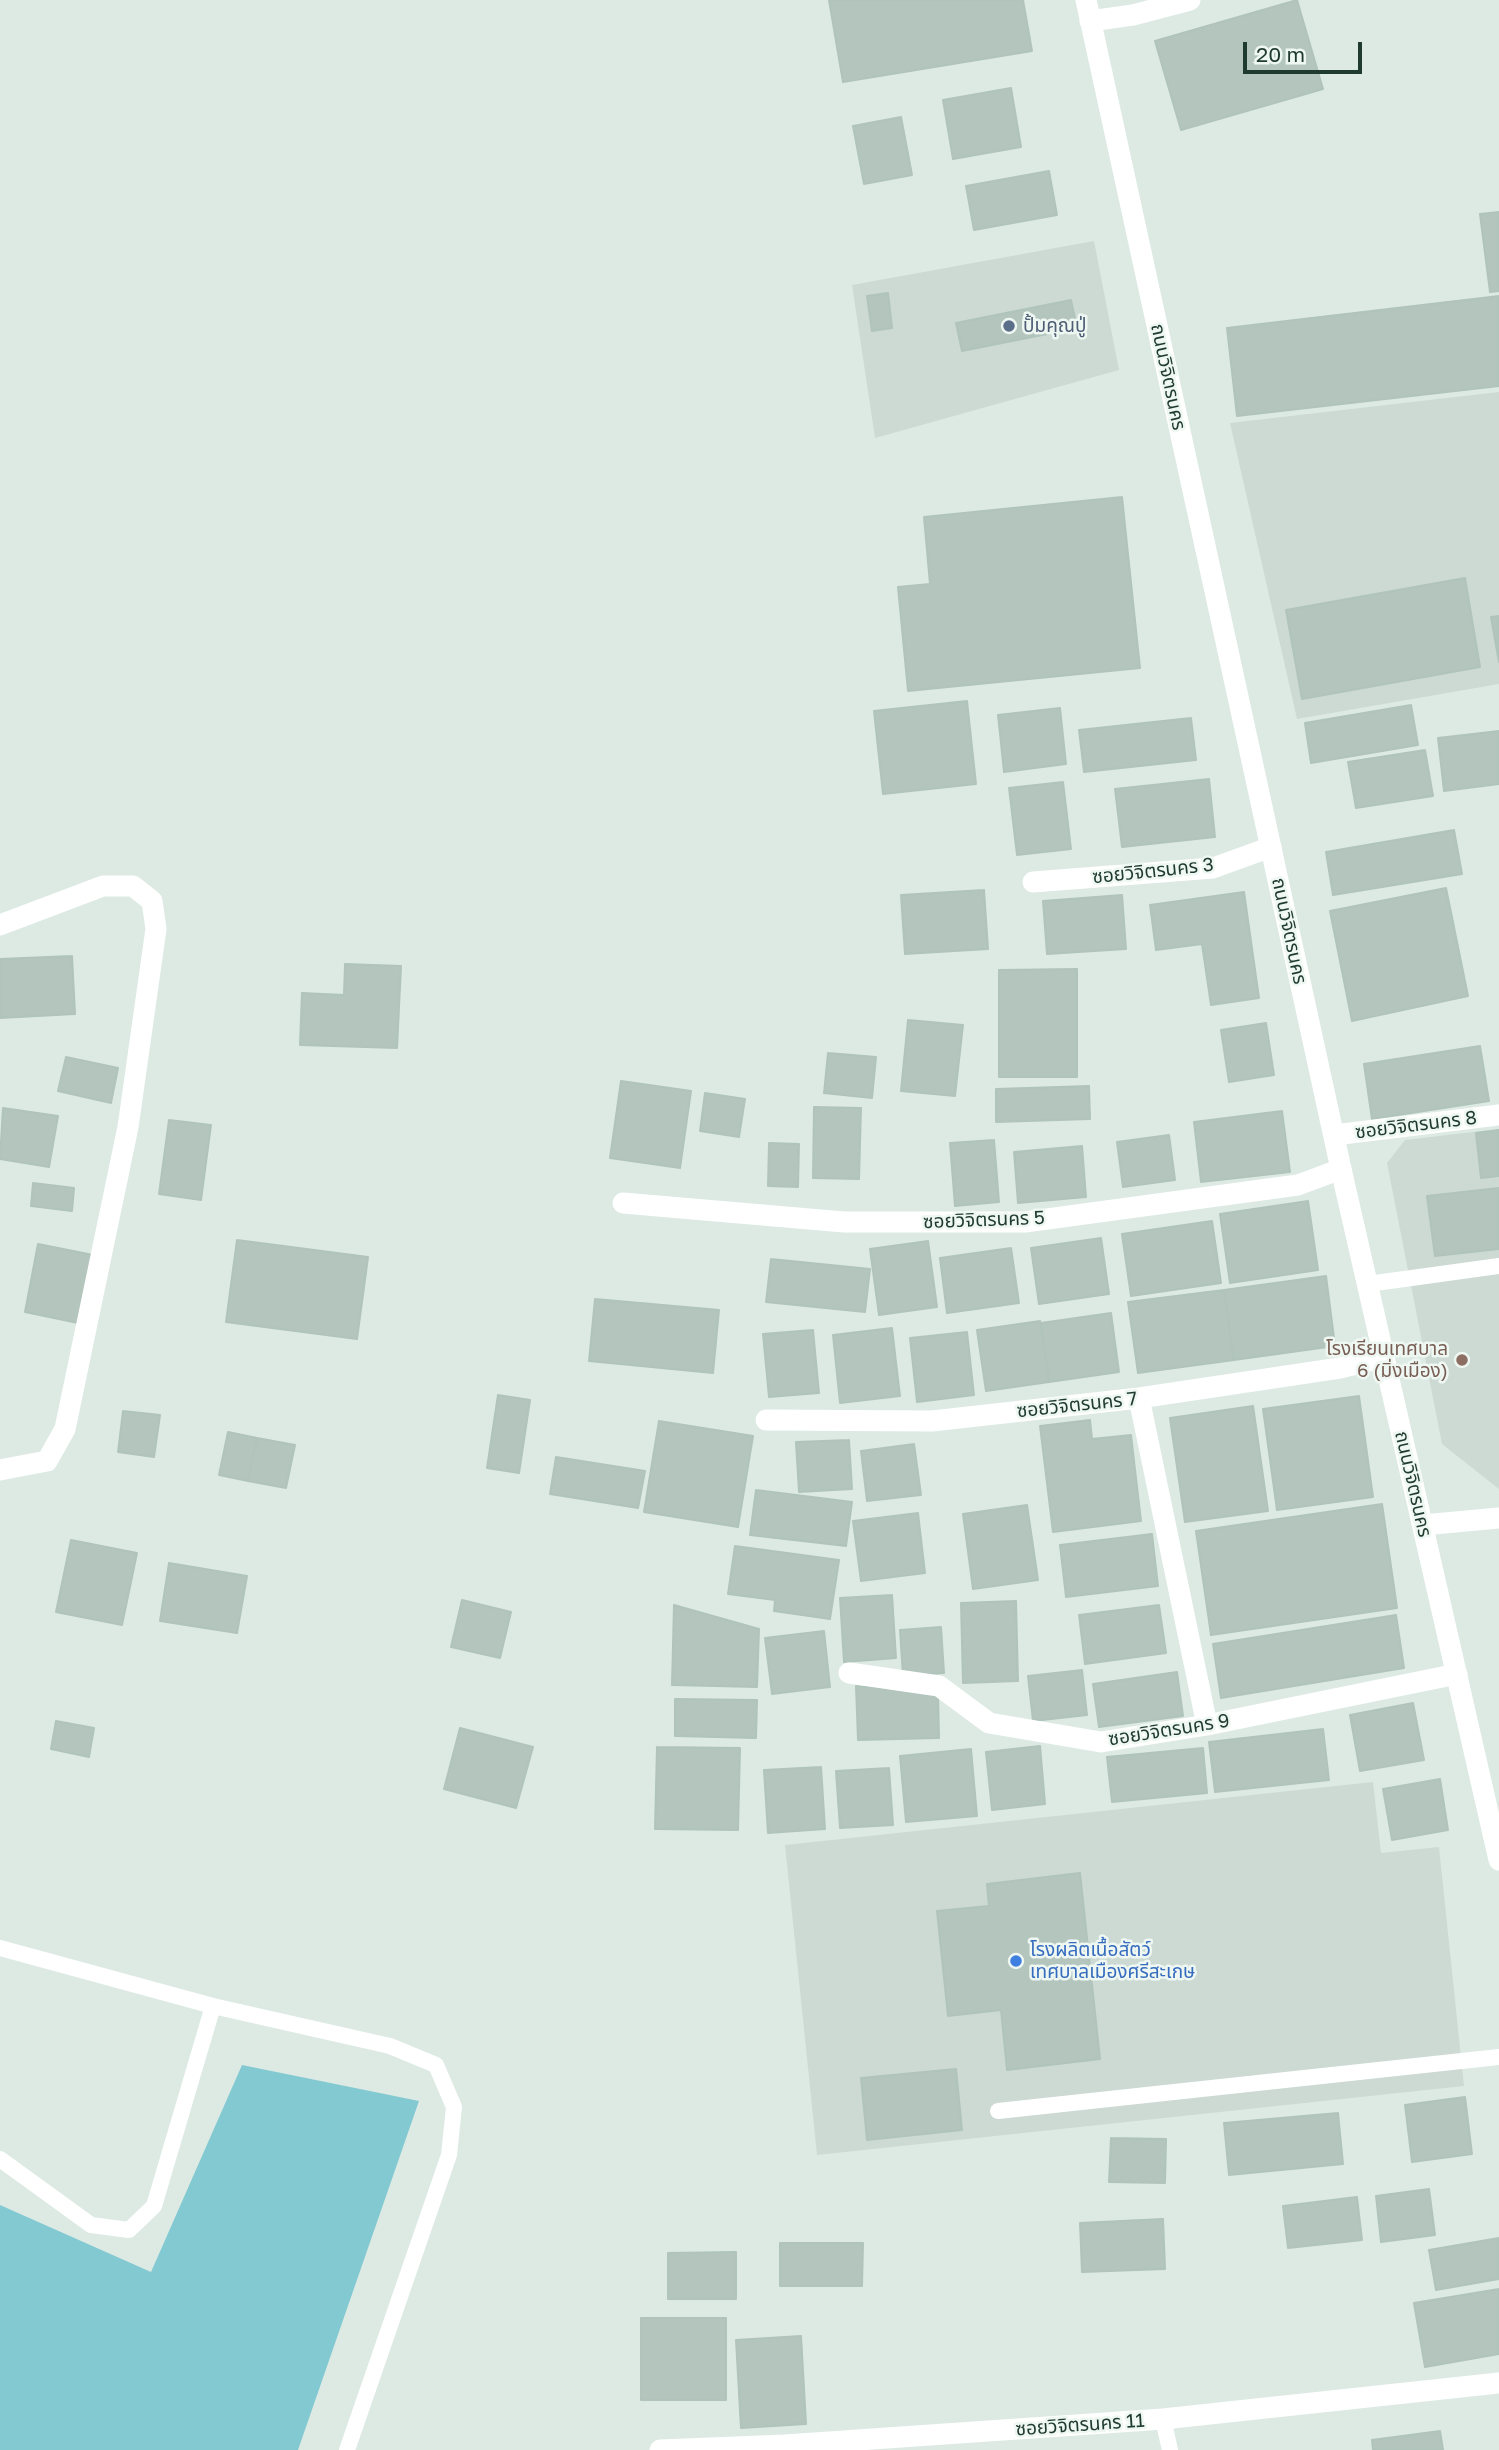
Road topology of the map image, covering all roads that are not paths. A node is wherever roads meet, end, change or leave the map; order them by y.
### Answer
1 (1190, 0) edge
2 (1088, 10) edge
3 (1271, 847) junction
4 (1033, 882) dead end
5 (0, 925) edge
6 (1499, 1115) edge
7 (1334, 1135) junction
8 (1341, 1169) junction
9 (623, 1203) dead end
10 (1499, 1266) edge
11 (1368, 1284) junction
12 (1384, 1357) junction
13 (1139, 1398) junction
14 (766, 1420) dead end
15 (0, 1470) edge
16 (1499, 1518) edge
17 (1423, 1525) junction
18 (849, 1673) dead end
19 (1457, 1674) junction
20 (1207, 1725) junction
21 (1499, 1860) edge
22 (0, 1948) edge
23 (213, 2006) junction
24 (1499, 2057) edge
25 (998, 2111) dead end
26 (0, 2159) edge
27 (1499, 2383) edge
28 (1163, 2419) junction
29 (785, 2448) edge
30 (347, 2450) edge
31 (660, 2450) edge
32 (1170, 2450) edge

1 - 2 street
2 - 3 street, ถนนวิจิตรนคร
3 - 4 street, ซอยวิจิตรนคร 3
3 - 7 street, ถนนวิจิตรนคร
5 - 15 street
6 - 7 street, ซอยวิจิตรนคร 8
7 - 8 street, ถนนวิจิตรนคร
8 - 9 street, ซอยวิจิตรนคร 5
8 - 11 street, ถนนวิจิตรนคร
10 - 11 lane
11 - 12 street, ถนนวิจิตรนคร
12 - 13 street, ซอยวิจิตรนคร 7
12 - 17 street, ถนนวิจิตรนคร
13 - 14 street, ซอยวิจิตรนคร 7
13 - 20 street
16 - 17 street
17 - 19 street, ถนนวิจิตรนคร
18 - 20 street, ซอยวิจิตรนคร 9
19 - 20 street, ซอยวิจิตรนคร 9
19 - 21 street, ถนนวิจิตรนคร
22 - 23 lane
23 - 26 lane
23 - 30 lane
24 - 25 lane
27 - 28 street, ซอยวิจิตรนคร 11
28 - 29 street, ซอยวิจิตรนคร 11
28 - 32 lane
29 - 31 street, ซอยวิจิตรนคร 11

